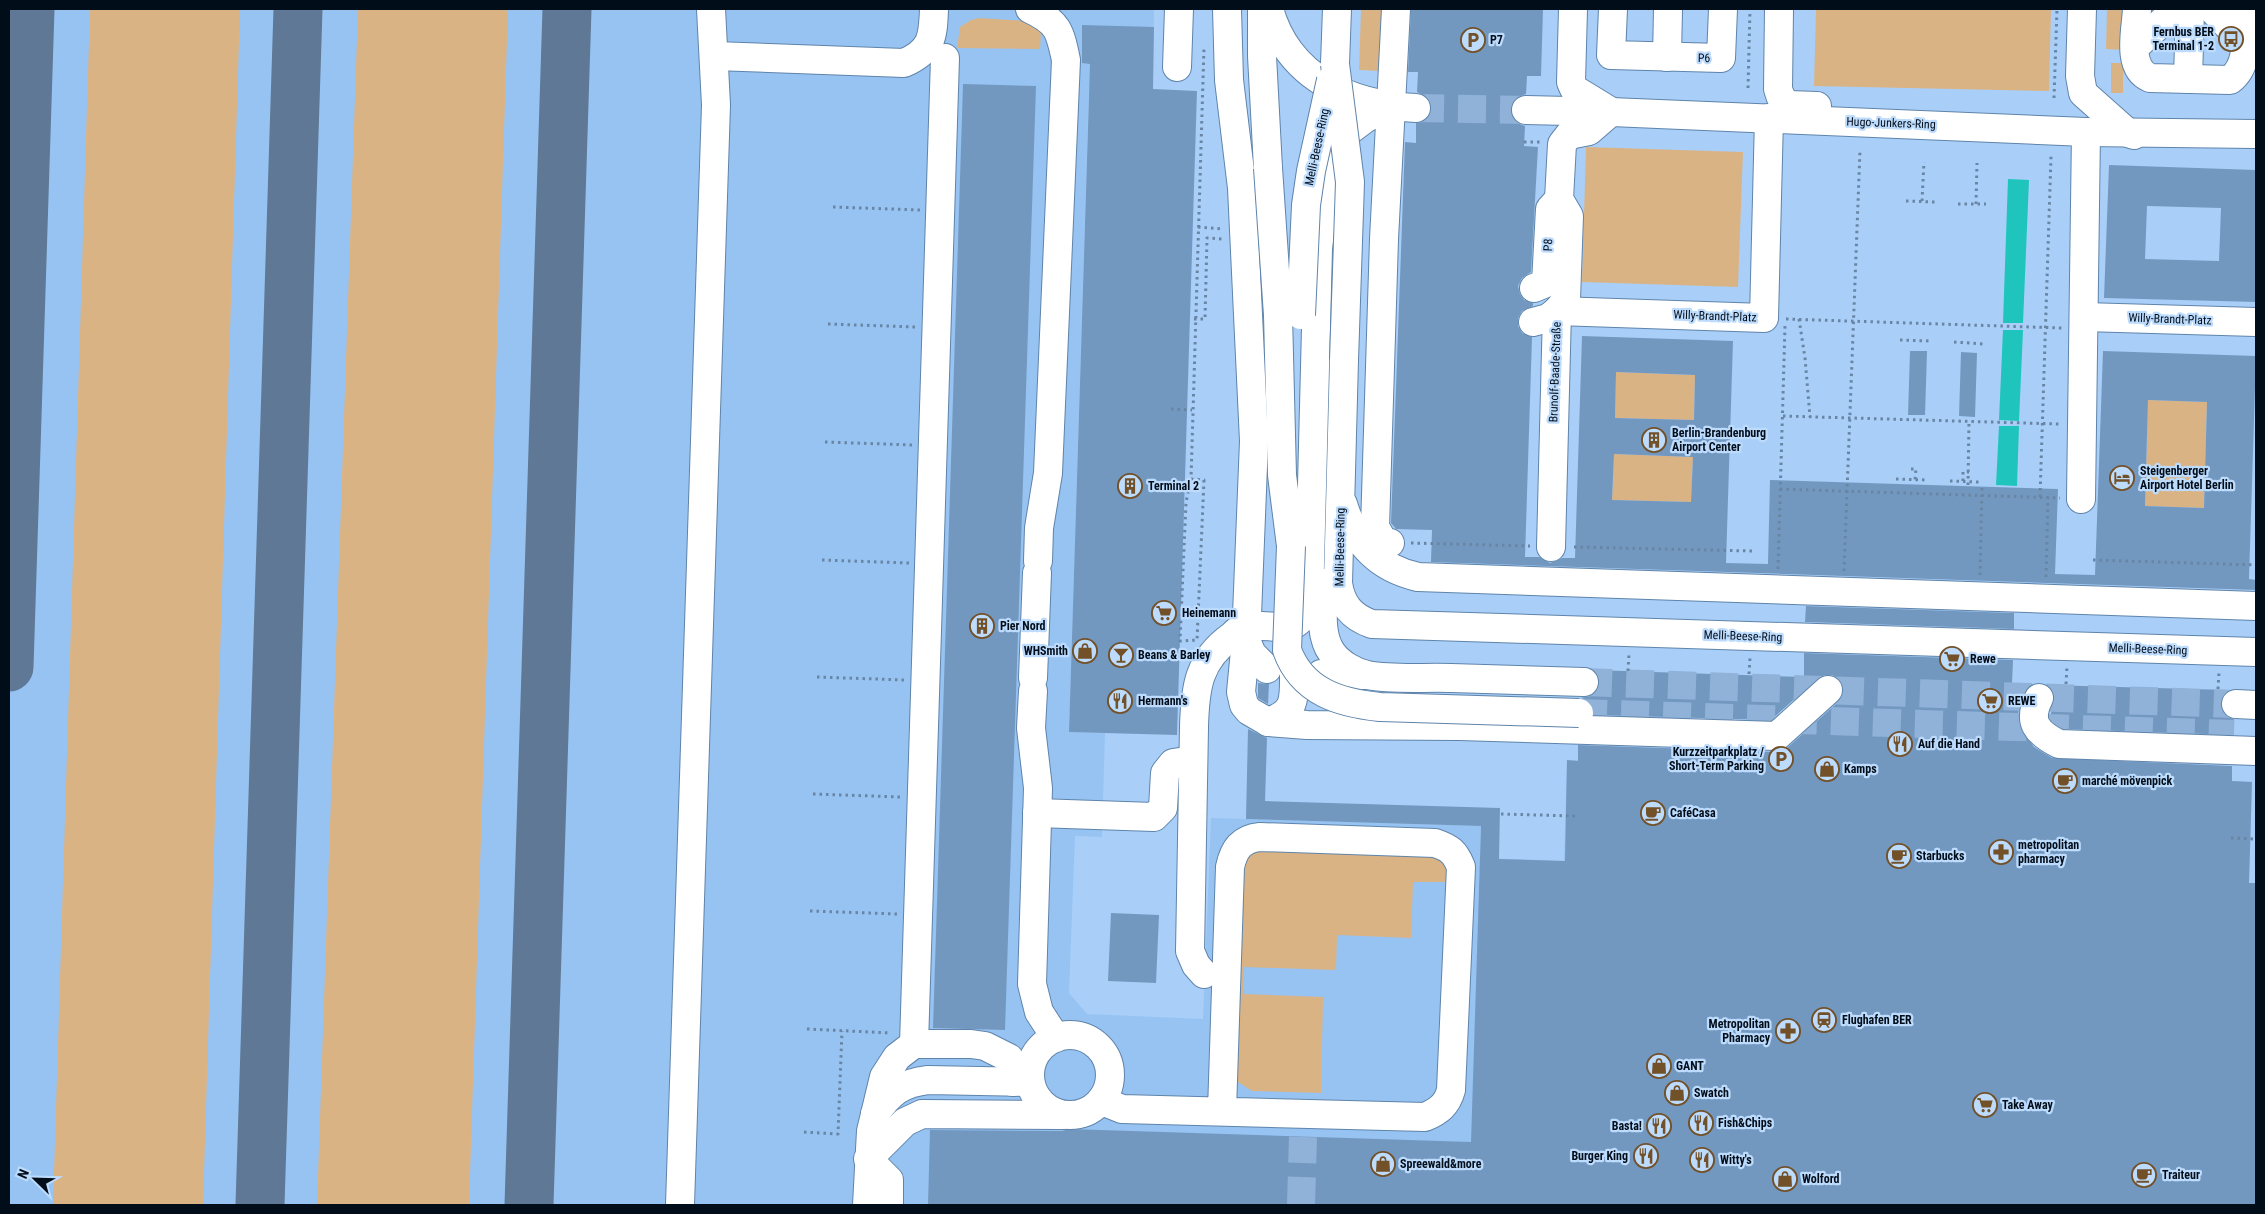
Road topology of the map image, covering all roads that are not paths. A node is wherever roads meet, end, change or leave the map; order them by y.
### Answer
1 (711, 9) edge
2 (934, 9) edge
3 (1030, 9) edge
4 (1179, 9) edge
5 (1227, 9) edge
6 (1262, 9) edge
7 (1269, 9) edge
8 (1337, 9) edge
9 (1396, 9) edge
10 (1560, 9) edge
11 (1573, 9) edge
12 (1613, 9) edge
13 (1668, 9) edge
14 (1723, 9) edge
15 (1768, 9) edge
16 (1779, 9) edge
17 (2082, 9) edge
18 (2090, 9) edge
19 (2176, 9) edge
20 (2190, 9) edge
21 (2212, 9) edge
22 (2141, 12) edge
23 (2242, 21) edge
24 (2136, 46) junction
25 (715, 56) junction
26 (1667, 57) junction
27 (945, 58) dead end
28 (1335, 64) junction
29 (1176, 67) dead end
30 (2188, 79) junction
31 (2089, 99) junction
32 (1404, 107) junction
33 (1526, 110) junction
34 (1611, 112) junction
35 (1698, 116) junction
36 (1769, 118) junction
37 (2256, 120) edge
38 (1862, 122) junction
39 (2086, 132) junction
40 (2128, 133) junction
41 (2256, 134) edge
42 (1555, 143) junction
43 (2256, 148) edge
44 (1559, 198) junction
45 (1534, 288) dead end
46 (1557, 311) junction
47 (1533, 322) dead end
48 (2256, 322) edge
49 (2084, 323) junction
50 (1338, 491) junction
51 (2081, 499) road end
52 (1390, 543) road end
53 (1290, 546) junction
54 (1551, 547) road end
55 (2256, 606) edge
56 (1246, 633) junction
57 (2256, 652) edge
58 (1291, 662) junction
59 (1268, 669) dead end
60 (1321, 674) dead end
61 (1367, 675) junction
62 (1584, 682) tunnel mouth
63 (1828, 690) dead end
64 (2038, 698) dead end
65 (1579, 713) tunnel mouth
66 (1268, 722) junction
67 (2256, 751) edge
68 (1193, 760) junction
69 (1037, 813) junction
70 (1204, 974) dead end
71 (1056, 1038) junction
72 (914, 1039) junction
73 (1022, 1082) junction
74 (1102, 1101) junction
75 (1222, 1111) junction
76 (1062, 1115) junction
77 (874, 1116) junction
78 (868, 1159) junction
79 (680, 1205) edge
80 (867, 1205) edge
81 (889, 1205) edge

1 - 25 street
2 - 25 street
3 - 69 street
4 - 29 street
5 - 56 street
6 - 53 street, bridge
7 - 32 street
8 - 28 street, Melli-Beese-Ring
9 - 32 street
10 - 33 street
11 - 34 street
12 - 26 street, P6
13 - 26 street
14 - 26 street, P6
15 - 35 street
16 - 38 street
17 - 31 street
18 - 31 street
19 - 24 street
20 - 30 street
21 - 23 street
22 - 24 street
23 - 30 street
24 - 30 street
25 - 79 street
27 - 72 street
28 - 50 street, Melli-Beese-Ring, bridge
28 - 53 street, Melli-Beese-Ring, bridge
31 - 40 street
32 - 52 street
32 - 56 street
33 - 34 street, Hugo-Junkers-Ring
33 - 42 street
34 - 35 street, Hugo-Junkers-Ring
34 - 42 street
35 - 36 street, Hugo-Junkers-Ring
36 - 38 street, Hugo-Junkers-Ring
36 - 46 street, Willy-Brandt-Platz
37 - 40 street
38 - 39 street, Hugo-Junkers-Ring
39 - 40 street, Hugo-Junkers-Ring
39 - 49 street
40 - 41 street, Hugo-Junkers-Ring
40 - 43 street
42 - 44 street, Brunolf-Baade-Straße
44 - 45 street, P8
44 - 46 street, Brunolf-Baade-Straße
46 - 47 street
46 - 54 street, Brunolf-Baade-Straße
48 - 49 street, Willy-Brandt-Platz
49 - 51 street
50 - 55 street, Melli-Beese-Ring
50 - 57 street, Melli-Beese-Ring
50 - 61 street, Melli-Beese-Ring
53 - 58 street, Melli-Beese-Ring, bridge
56 - 59 street
56 - 66 street
56 - 68 street
58 - 65 street, bridge
58 - 66 street, Melli-Beese-Ring
60 - 61 street
61 - 62 street, Melli-Beese-Ring
63 - 66 street
64 - 67 street
68 - 69 street
68 - 70 street
69 - 71 street
71 - 73 street
71 - 74 street
72 - 73 street
72 - 77 street
73 - 76 street
73 - 77 street
74 - 75 street
74 - 76 street
75 - 75 street
76 - 78 street
77 - 78 street
78 - 80 street
78 - 81 street

